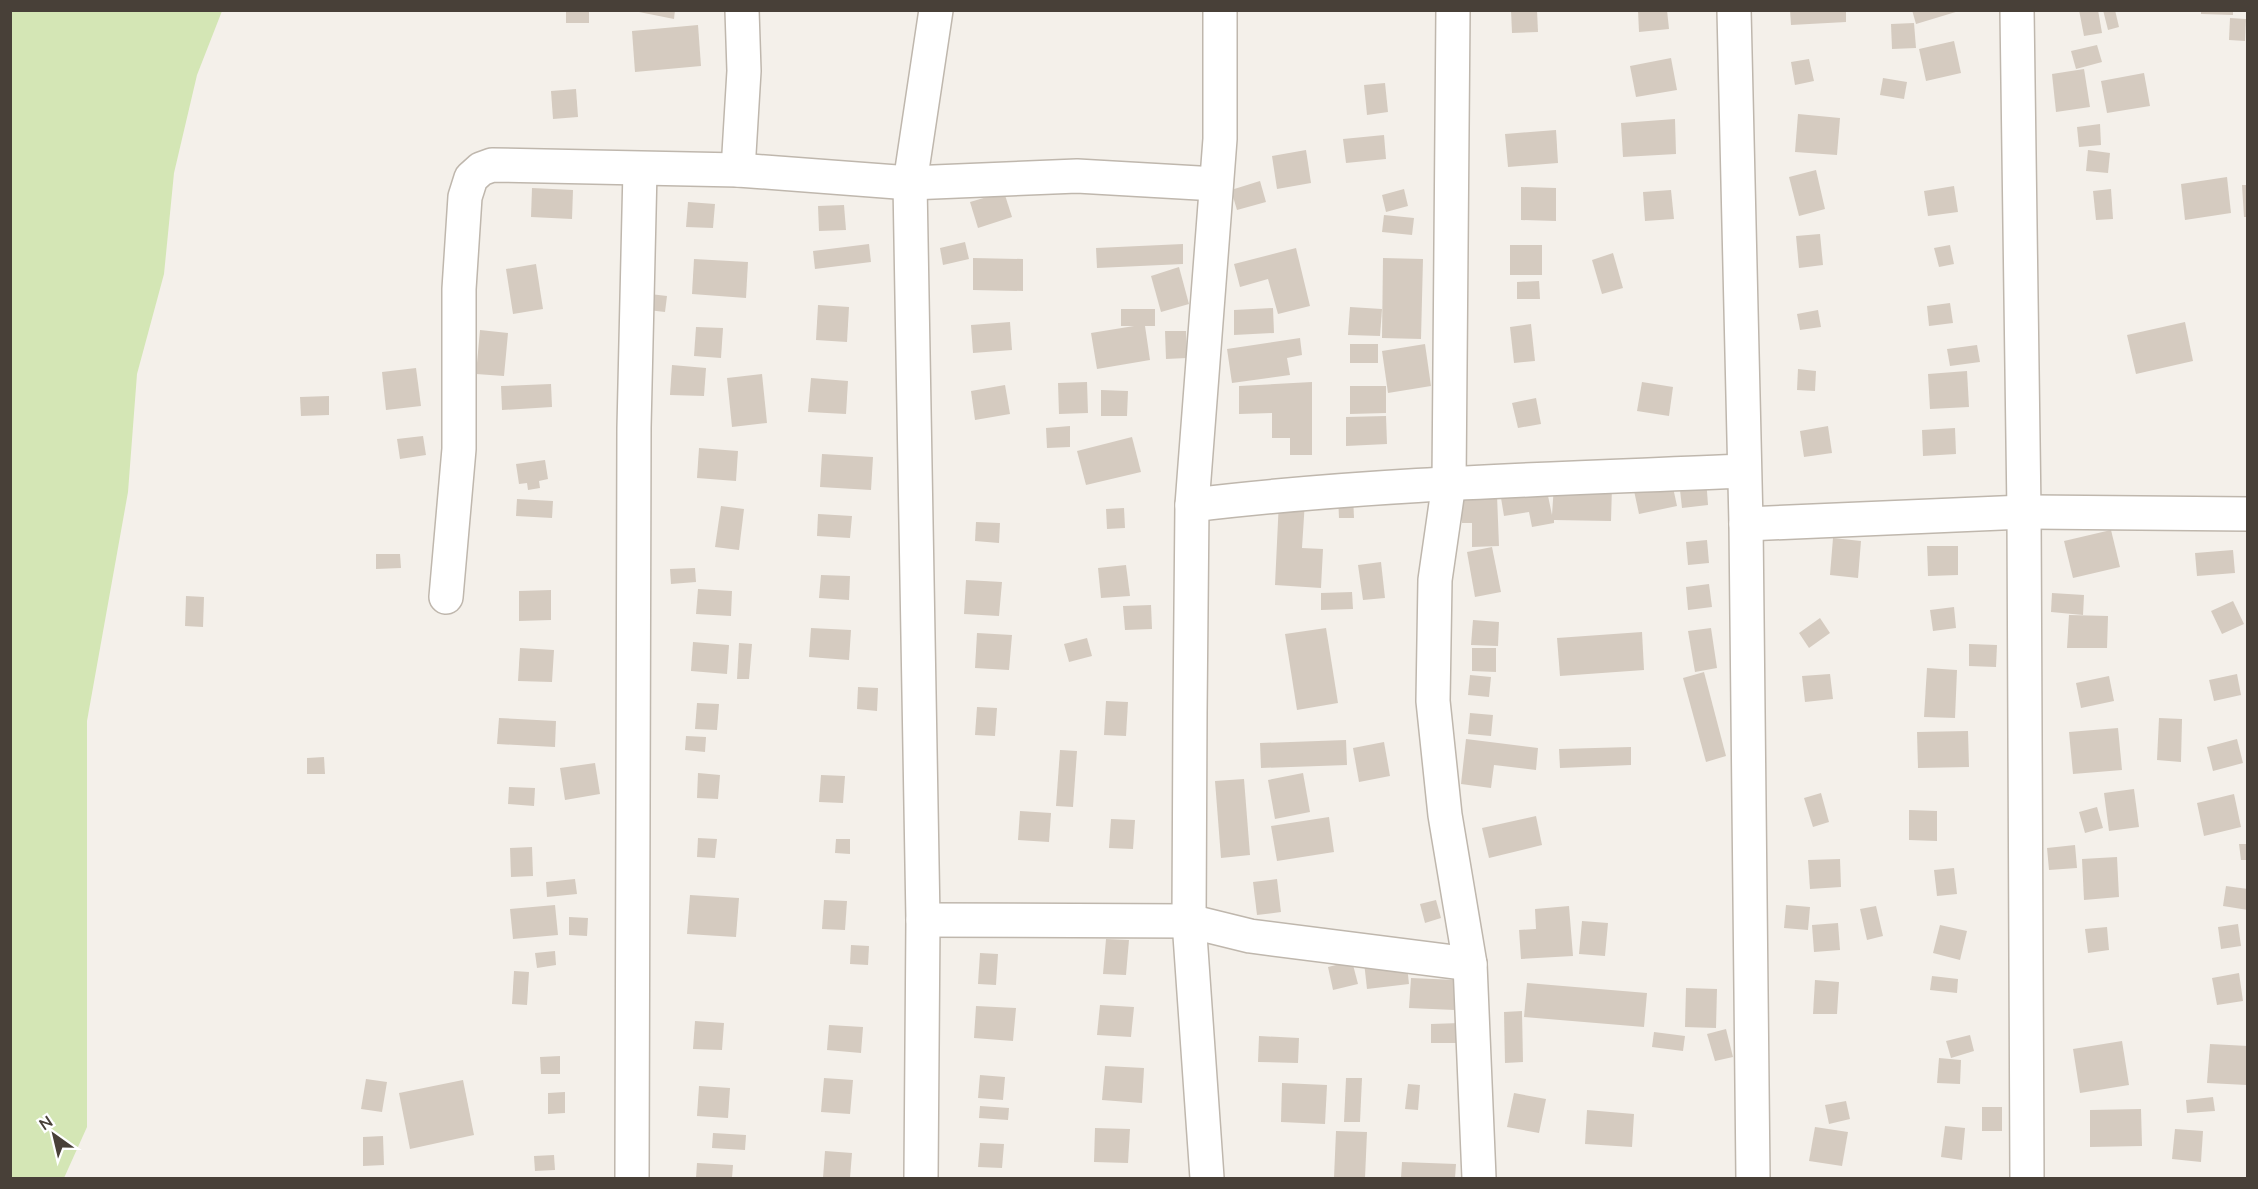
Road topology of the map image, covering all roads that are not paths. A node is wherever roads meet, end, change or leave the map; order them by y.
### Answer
1 (742, 10) edge
2 (936, 10) edge
3 (1220, 10) edge
4 (1453, 10) edge
5 (1734, 10) edge
6 (2017, 10) edge
7 (640, 170) junction
8 (738, 170) junction
9 (910, 183) junction
10 (1216, 184) junction
11 (1744, 471) junction
12 (1449, 483) junction
13 (1192, 505) junction
14 (2024, 512) junction
15 (2247, 514) edge
16 (1746, 524) junction
17 (446, 597) dead end
18 (923, 920) junction
19 (1189, 921) junction
20 (1470, 964) junction
21 (632, 1179) edge
22 (921, 1179) edge
23 (1207, 1179) edge
24 (1479, 1179) edge
25 (1753, 1179) edge
26 (2027, 1179) edge

1 - 8 street
2 - 9 street
3 - 10 street
4 - 12 street
5 - 11 street
6 - 14 street
7 - 8 street
7 - 17 street
7 - 21 street
8 - 9 street
9 - 10 street
9 - 18 street
10 - 13 street
11 - 12 street
11 - 16 street
12 - 13 street
12 - 20 street
13 - 19 street
14 - 15 street
14 - 16 street
14 - 26 street
16 - 25 street
18 - 19 street
18 - 22 street
19 - 20 street
19 - 23 street
20 - 24 street

